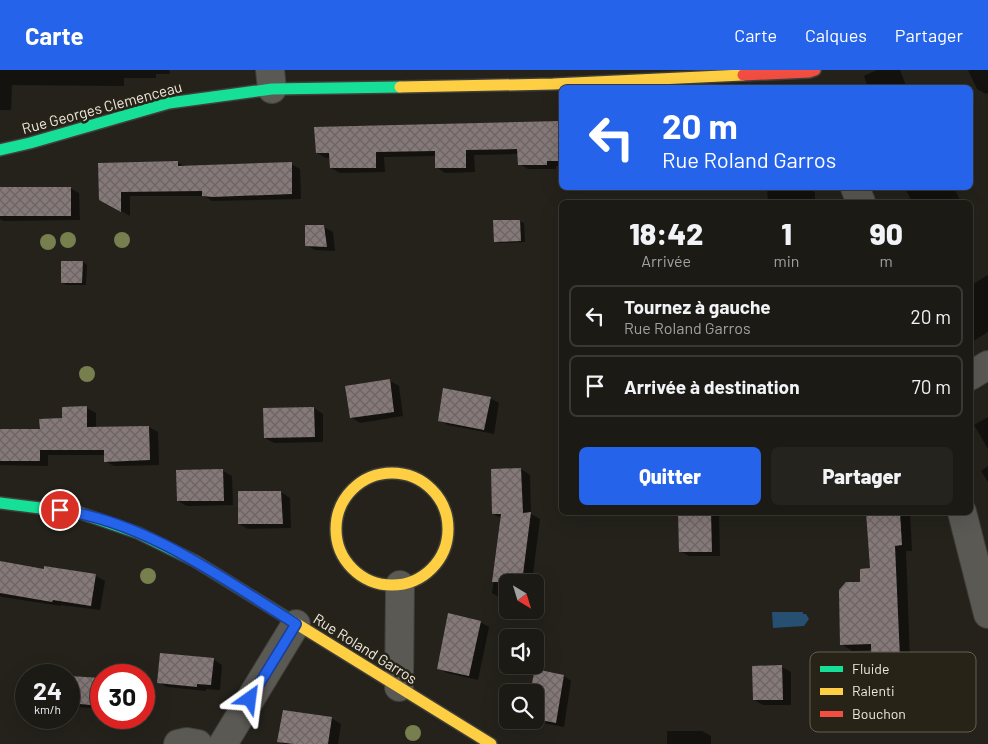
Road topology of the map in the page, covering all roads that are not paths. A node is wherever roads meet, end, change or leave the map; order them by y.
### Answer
1 (812, 75) edge
2 (271, 79) edge
3 (0, 150) edge
4 (988, 365) edge
5 (973, 374) edge
6 (0, 503) edge
7 (963, 515) edge
8 (400, 585) junction
9 (988, 614) edge
10 (296, 624) junction
11 (399, 687) junction
12 (178, 744) edge
13 (198, 744) edge
14 (223, 744) edge
15 (491, 744) edge

1 - 2 street, Rue Georges Clemenceau
2 - 3 street, Rue Georges Clemenceau
4 - 5 street
6 - 10 street, Rue Roland Garros
7 - 9 street
8 - 8 street
8 - 11 street
10 - 11 street, Rue Roland Garros
10 - 14 street
11 - 15 street, Rue Roland Garros
12 - 13 street

